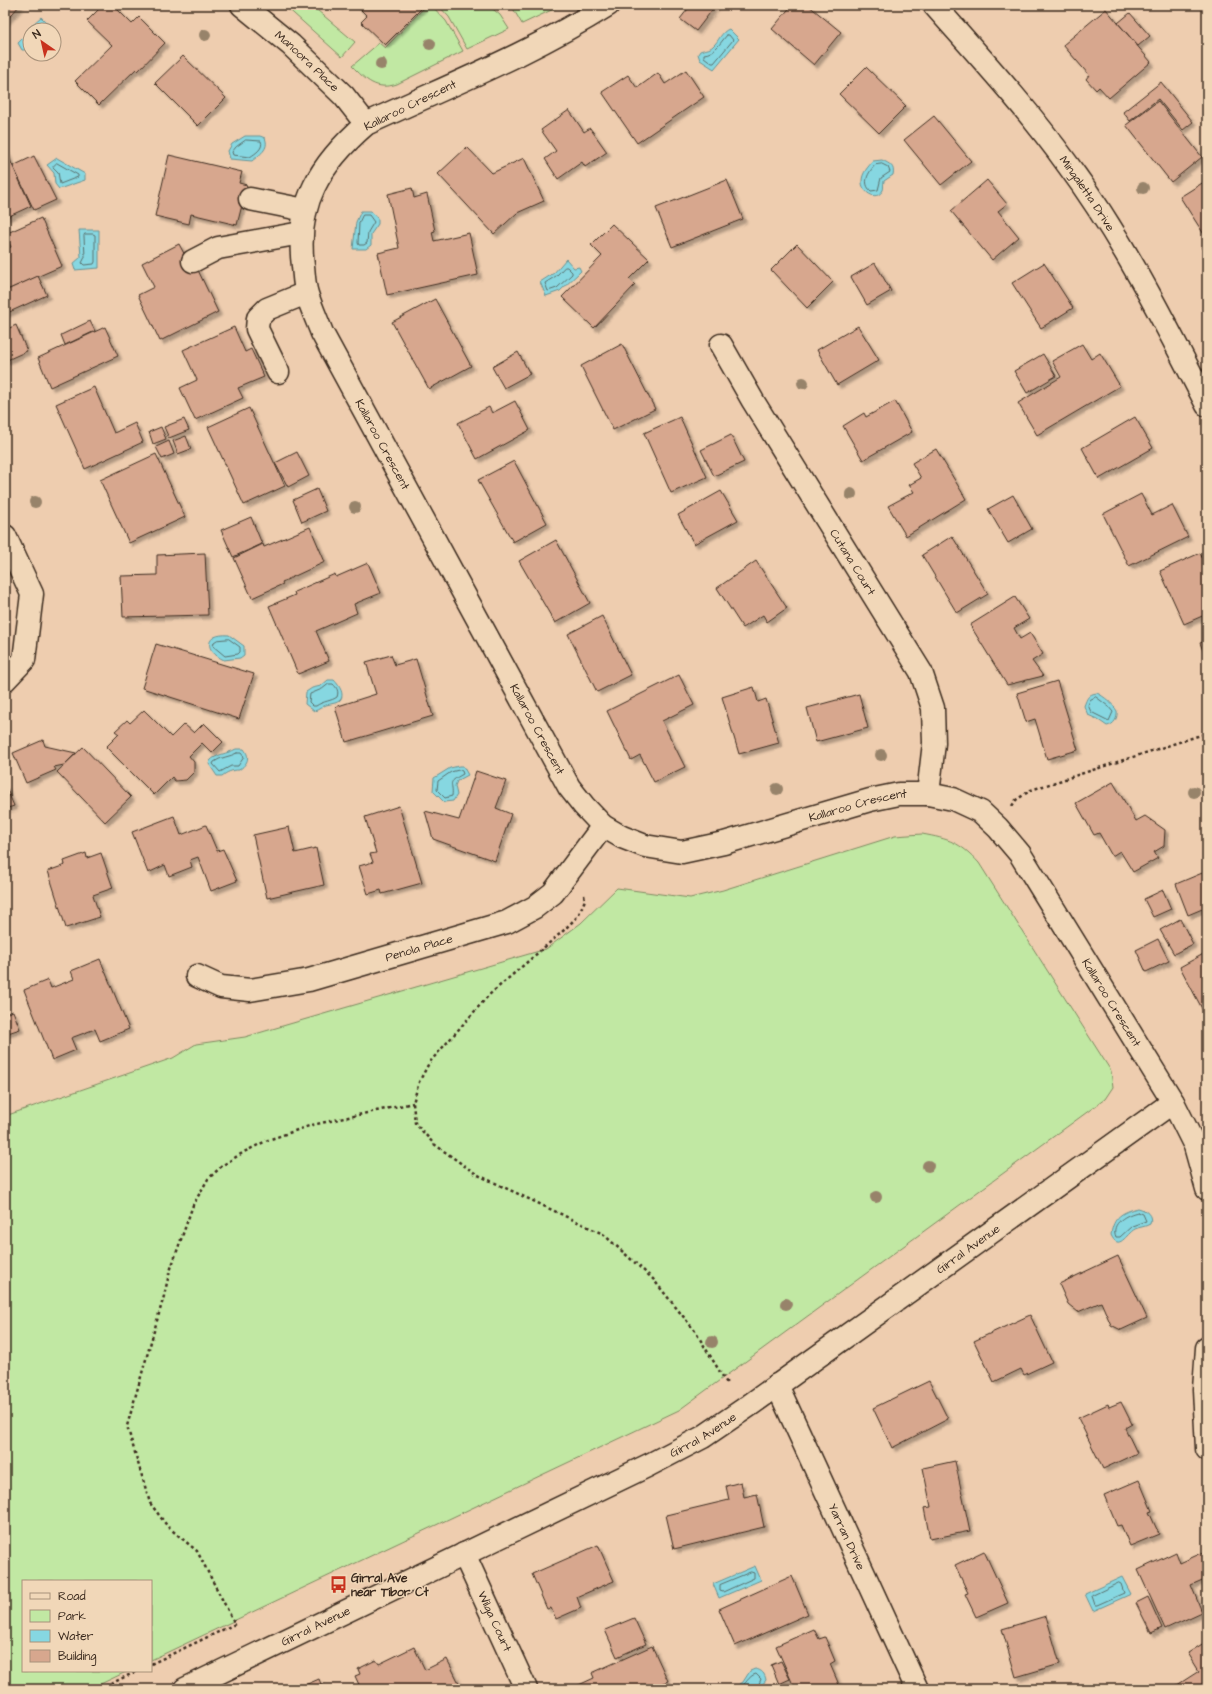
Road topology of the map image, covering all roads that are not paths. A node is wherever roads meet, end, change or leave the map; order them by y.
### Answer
1 (242, 5) edge
2 (608, 5) edge
3 (934, 5) edge
4 (366, 124) junction
5 (250, 199) dead end
6 (305, 210) junction
7 (301, 233) junction
8 (193, 261) dead end
9 (306, 293) junction
10 (721, 345) dead end
11 (278, 372) dead end
12 (1207, 406) edge
13 (5, 536) edge
14 (5, 680) edge
15 (928, 794) junction
16 (603, 826) junction
17 (197, 976) dead end
18 (1173, 1102) junction
19 (1207, 1188) edge
20 (1207, 1348) edge
21 (777, 1385) junction
22 (1207, 1449) edge
23 (464, 1554) junction
24 (185, 1689) edge
25 (526, 1689) edge
26 (917, 1689) edge

1 - 4 street, Manoora Place
2 - 4 street, Kallaroo Crescent
3 - 12 street, Mingaletta Drive
4 - 6 street, Kallaroo Crescent
5 - 6 street
6 - 7 street, Kallaroo Crescent
7 - 8 street
7 - 9 street, Kallaroo Crescent
9 - 11 street
9 - 16 street, Kallaroo Crescent
10 - 15 street, Cutana Court
13 - 14 street
15 - 16 street, Kallaroo Crescent
15 - 18 street, Kallaroo Crescent
16 - 17 street, Penola Place
18 - 19 street, Kallaroo Crescent
18 - 21 street, Girral Avenue
20 - 22 street
21 - 23 street, Girral Avenue
21 - 26 street, Yarran Drive
23 - 24 street, Girral Avenue
23 - 25 street, Wilga Court

